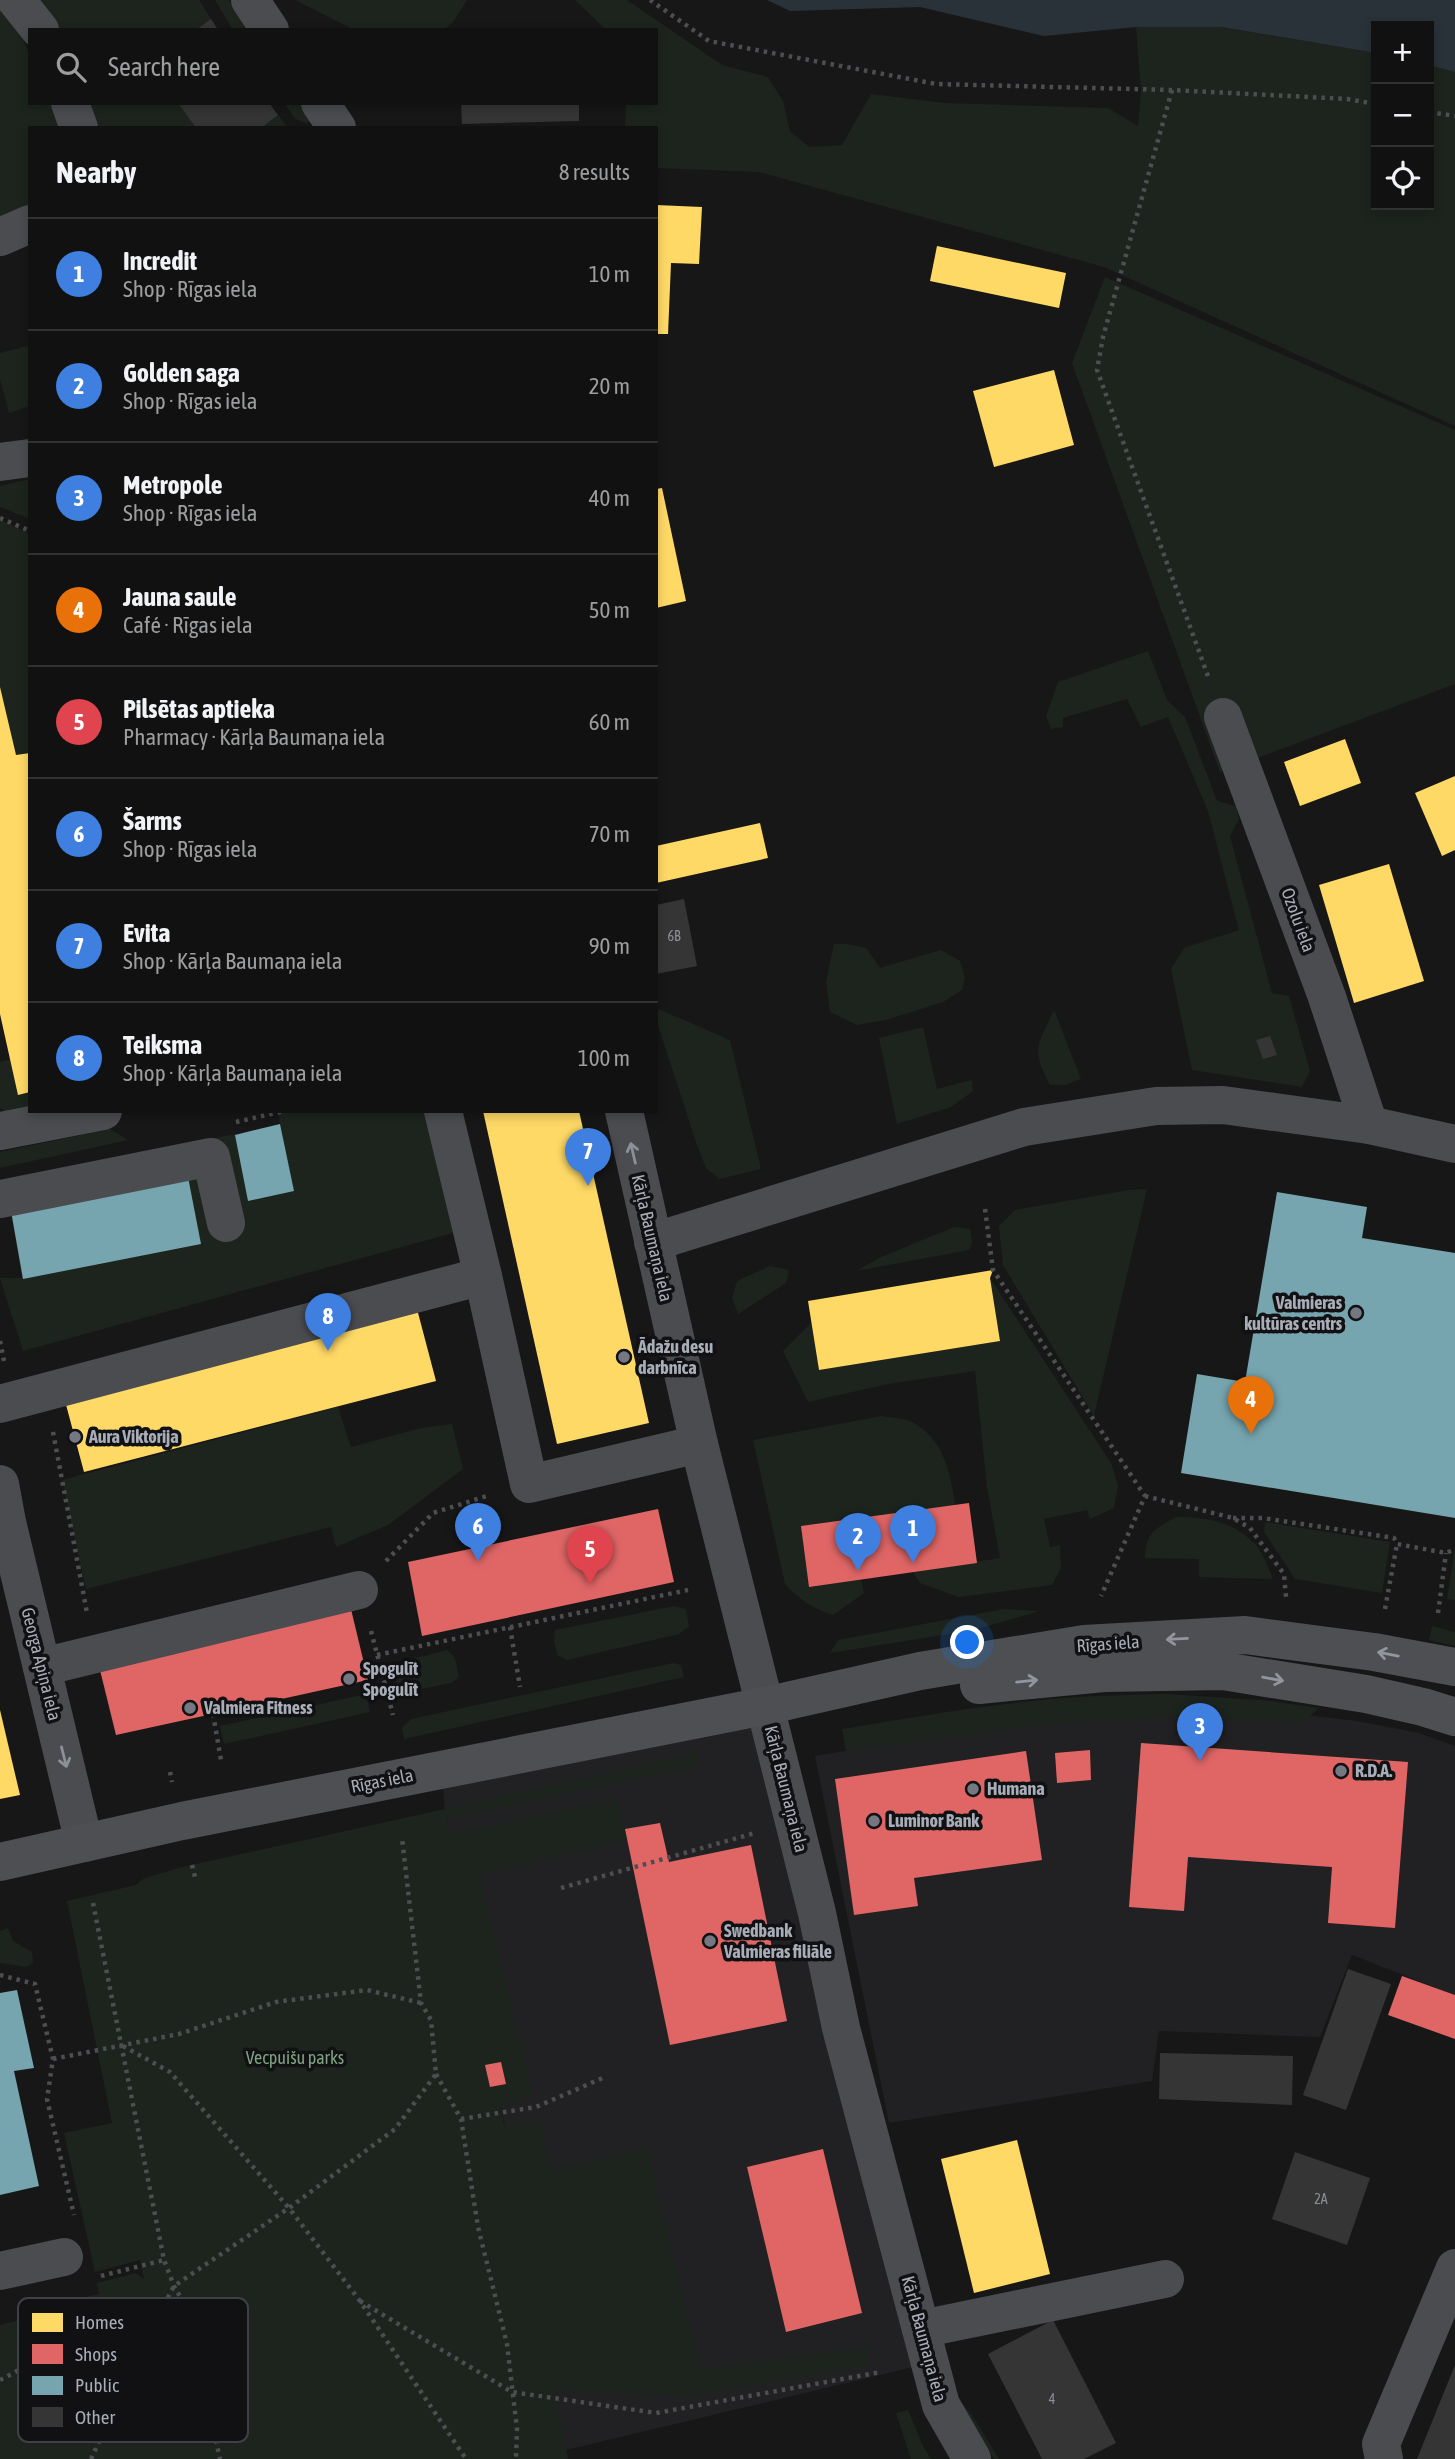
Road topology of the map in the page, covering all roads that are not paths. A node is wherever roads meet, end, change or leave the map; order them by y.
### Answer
1 (16, 0) edge
2 (250, 0) edge
3 (38, 28) edge
4 (269, 28) edge
5 (71, 105) edge
6 (321, 105) edge
7 (78, 126) edge
8 (336, 126) edge
9 (28, 226) edge
10 (0, 237) edge
11 (1223, 718) road end
12 (93, 1113) edge
13 (443, 1113) edge
14 (624, 1113) edge
15 (1368, 1125) junction
16 (0, 1131) edge
17 (1455, 1144) edge
18 (0, 1199) edge
19 (226, 1223) dead end
20 (653, 1242) junction
21 (483, 1276) junction
22 (0, 1404) edge
23 (699, 1444) junction
24 (0, 1484) edge
25 (4, 1523) edge
26 (359, 1590) road end
27 (42, 1667) junction
28 (1455, 1667) edge
29 (765, 1706) junction
30 (1455, 1717) edge
31 (84, 1843) junction
32 (0, 1862) edge
33 (76, 2254) road end
34 (1455, 2268) edge
35 (0, 2271) edge
36 (1165, 2279) dead end
37 (921, 2329) junction
38 (972, 2459) edge
39 (1384, 2459) edge

1 - 3 street
2 - 4 street
5 - 7 street
6 - 8 street
9 - 10 street
11 - 15 street, Ozolu iela
12 - 16 street
13 - 21 street
20 -> 14 street, Kārļa Baumaņa iela
15 - 17 street
15 - 20 street
18 - 19 street
20 - 23 street, Kārļa Baumaņa iela
21 - 22 street
21 - 23 street
23 - 29 street, Kārļa Baumaņa iela
24 - 25 street, Georga Apiņa iela
25 - 27 street, Georga Apiņa iela
26 - 27 street
27 -> 31 street, Georga Apiņa iela
28 -> 29 main road, Rīgas iela
29 -> 30 main road, Rīgas iela
29 - 31 main road, Rīgas iela
29 - 37 street, Kārļa Baumaņa iela
31 - 32 main road, Rīgas iela
33 - 35 street
34 - 39 street
36 - 37 street
37 - 38 street, Kārļa Baumaņa iela

